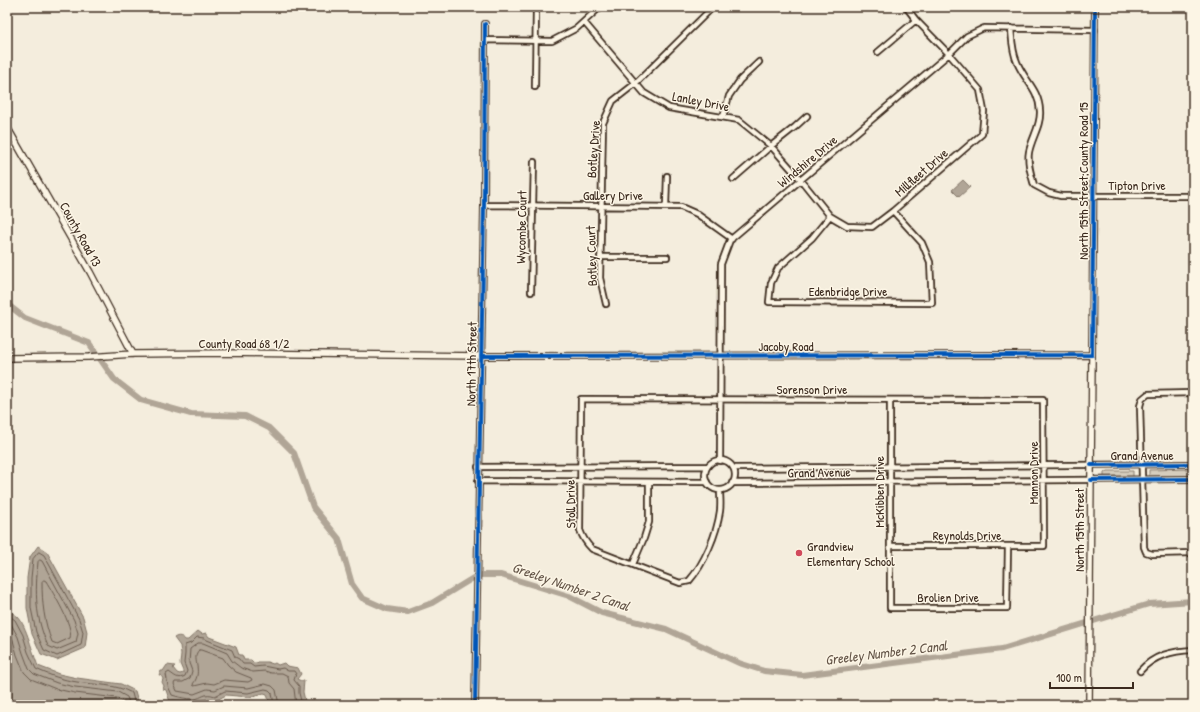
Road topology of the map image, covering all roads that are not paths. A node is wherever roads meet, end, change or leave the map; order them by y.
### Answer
1 (536, 7) edge
2 (600, 7) edge
3 (713, 7) edge
4 (906, 7) edge
5 (1095, 7) edge
6 (916, 20) junction
7 (584, 22) junction
8 (485, 24) dead end
9 (1012, 28) junction
10 (1095, 30) junction
11 (485, 40) junction
12 (535, 41) junction
13 (878, 52) dead end
14 (949, 54) junction
15 (759, 62) dead end
16 (636, 83) junction
17 (535, 87) dead end
18 (807, 116) dead end
19 (723, 117) junction
20 (7, 127) edge
21 (771, 146) junction
22 (534, 162) dead end
23 (667, 176) dead end
24 (733, 179) dead end
25 (801, 180) junction
26 (1093, 196) junction
27 (1193, 196) edge
28 (484, 205) junction
29 (532, 205) junction
30 (601, 206) junction
31 (666, 206) junction
32 (893, 211) junction
33 (830, 216) junction
34 (732, 239) junction
35 (600, 257) junction
36 (667, 258) dead end
37 (531, 292) dead end
38 (606, 304) dead end
39 (133, 354) junction
40 (1092, 355) junction
41 (481, 356) junction
42 (720, 356) junction
43 (7, 358) edge
44 (1193, 392) edge
45 (581, 399) joint
46 (720, 400) junction
47 (890, 400) junction
48 (1043, 400) joint
49 (720, 460) junction
50 (1193, 464) edge
51 (1091, 465) junction
52 (1142, 465) junction
53 (708, 466) junction
54 (1044, 466) junction
55 (478, 467) junction
56 (580, 467) junction
57 (890, 467) junction
58 (734, 468) junction
59 (1193, 479) edge
60 (1044, 480) junction
61 (1091, 480) junction
62 (1142, 480) junction
63 (478, 481) junction
64 (581, 482) junction
65 (649, 482) junction
66 (707, 482) junction
67 (890, 482) junction
68 (732, 483) junction
69 (720, 490) junction
70 (890, 546) junction
71 (1008, 546) junction
72 (1044, 546) joint
73 (1193, 553) edge
74 (633, 564) junction
75 (890, 608) joint
76 (1193, 650) edge
77 (1140, 671) dead end
78 (475, 705) edge
79 (1089, 705) edge

1 - 12 street
2 - 7 street
3 - 16 street, Botley Drive
4 - 6 street, Millfleet Drive
5 - 10 street, North 15th Street;County Road 15
6 - 13 street
6 - 14 street, Millfleet Drive
7 - 12 street
7 - 16 street, Lanley Drive
8 - 11 street, North 17th Street
9 - 10 street, Windshire Drive
9 - 14 street, Windshire Drive
9 - 26 street, Tipton Drive
10 - 26 street, North 15th Street;County Road 15
11 - 12 street
11 - 28 street, North 17th Street
12 - 17 street
14 - 25 street, Windshire Drive
14 - 32 street, Millfleet Drive
15 - 19 street
16 - 19 street, Lanley Drive
16 - 30 street, Botley Drive
18 - 21 street
19 - 21 street, Lanley Drive
20 - 39 street, County Road 13
21 - 24 street
21 - 25 street, Lanley Drive
22 - 29 street, Wycombe Court
23 - 31 street
25 - 33 street, Millfleet Drive
25 - 34 street, Windshire Drive
26 - 27 street, Tipton Drive
26 - 40 street, North 15th Street;County Road 15
28 - 29 street, Gallery Drive
28 - 41 street, North 17th Street
29 - 30 street, Gallery Drive
29 - 37 street, Wycombe Court
30 - 31 street, Gallery Drive
30 - 35 street, Botley Court
31 - 34 street, Gallery Drive
32 - 33 street, Millfleet Drive
32 - 33 street, Edenbridge Drive
34 - 42 street, Windshire Drive
35 - 36 street
35 - 38 street, Botley Court
39 - 41 street, County Road 68 1/2
39 - 43 street, County Road 68 1/2
40 - 42 street, Jacoby Road
40 - 51 street, North 15th Street
41 - 42 street, Jacoby Road
41 - 55 street, North 17th Street
42 - 46 street, Windshire Drive
44 - 52 street
45 - 46 street, Sorenson Drive
45 - 56 street, Stoll Drive
46 - 47 street, Sorenson Drive
46 - 49 street, Windshire Drive
47 - 48 street, Sorenson Drive
47 - 57 street, McKibben Drive
48 - 54 street, Mannon Drive
49 - 53 street
49 - 58 street
50 - 52 street, Grand Avenue
51 - 52 street, Grand Avenue
51 - 54 street, Grand Avenue
51 - 61 street, North 15th Street
52 - 62 street
53 - 56 street
53 - 66 street
54 - 57 street, Grand Avenue
54 - 60 street, Mannon Drive
55 - 56 street
55 - 63 street, North 17th Street
56 - 64 street, Stoll Drive
57 - 58 street, Grand Avenue
57 - 67 street, McKibben Drive
58 - 68 street
59 - 62 street, Grand Avenue
60 - 61 street, Grand Avenue
60 - 67 street, Grand Avenue
60 - 72 street, Mannon Drive
61 - 62 street, Grand Avenue
61 - 79 street, North 15th Street
62 - 73 street
63 - 64 street
63 - 78 street, North 17th Street
64 - 65 street
64 - 74 street, Stoll Drive
65 - 66 street
65 - 74 street
66 - 69 street
67 - 68 street, Grand Avenue
67 - 70 street, McKibben Drive
68 - 69 street
69 - 74 street, Stoll Drive
70 - 71 street, Reynolds Drive
70 - 75 street, McKibben Drive
71 - 72 street, Reynolds Drive
71 - 75 street, Brolien Drive
76 - 77 street

